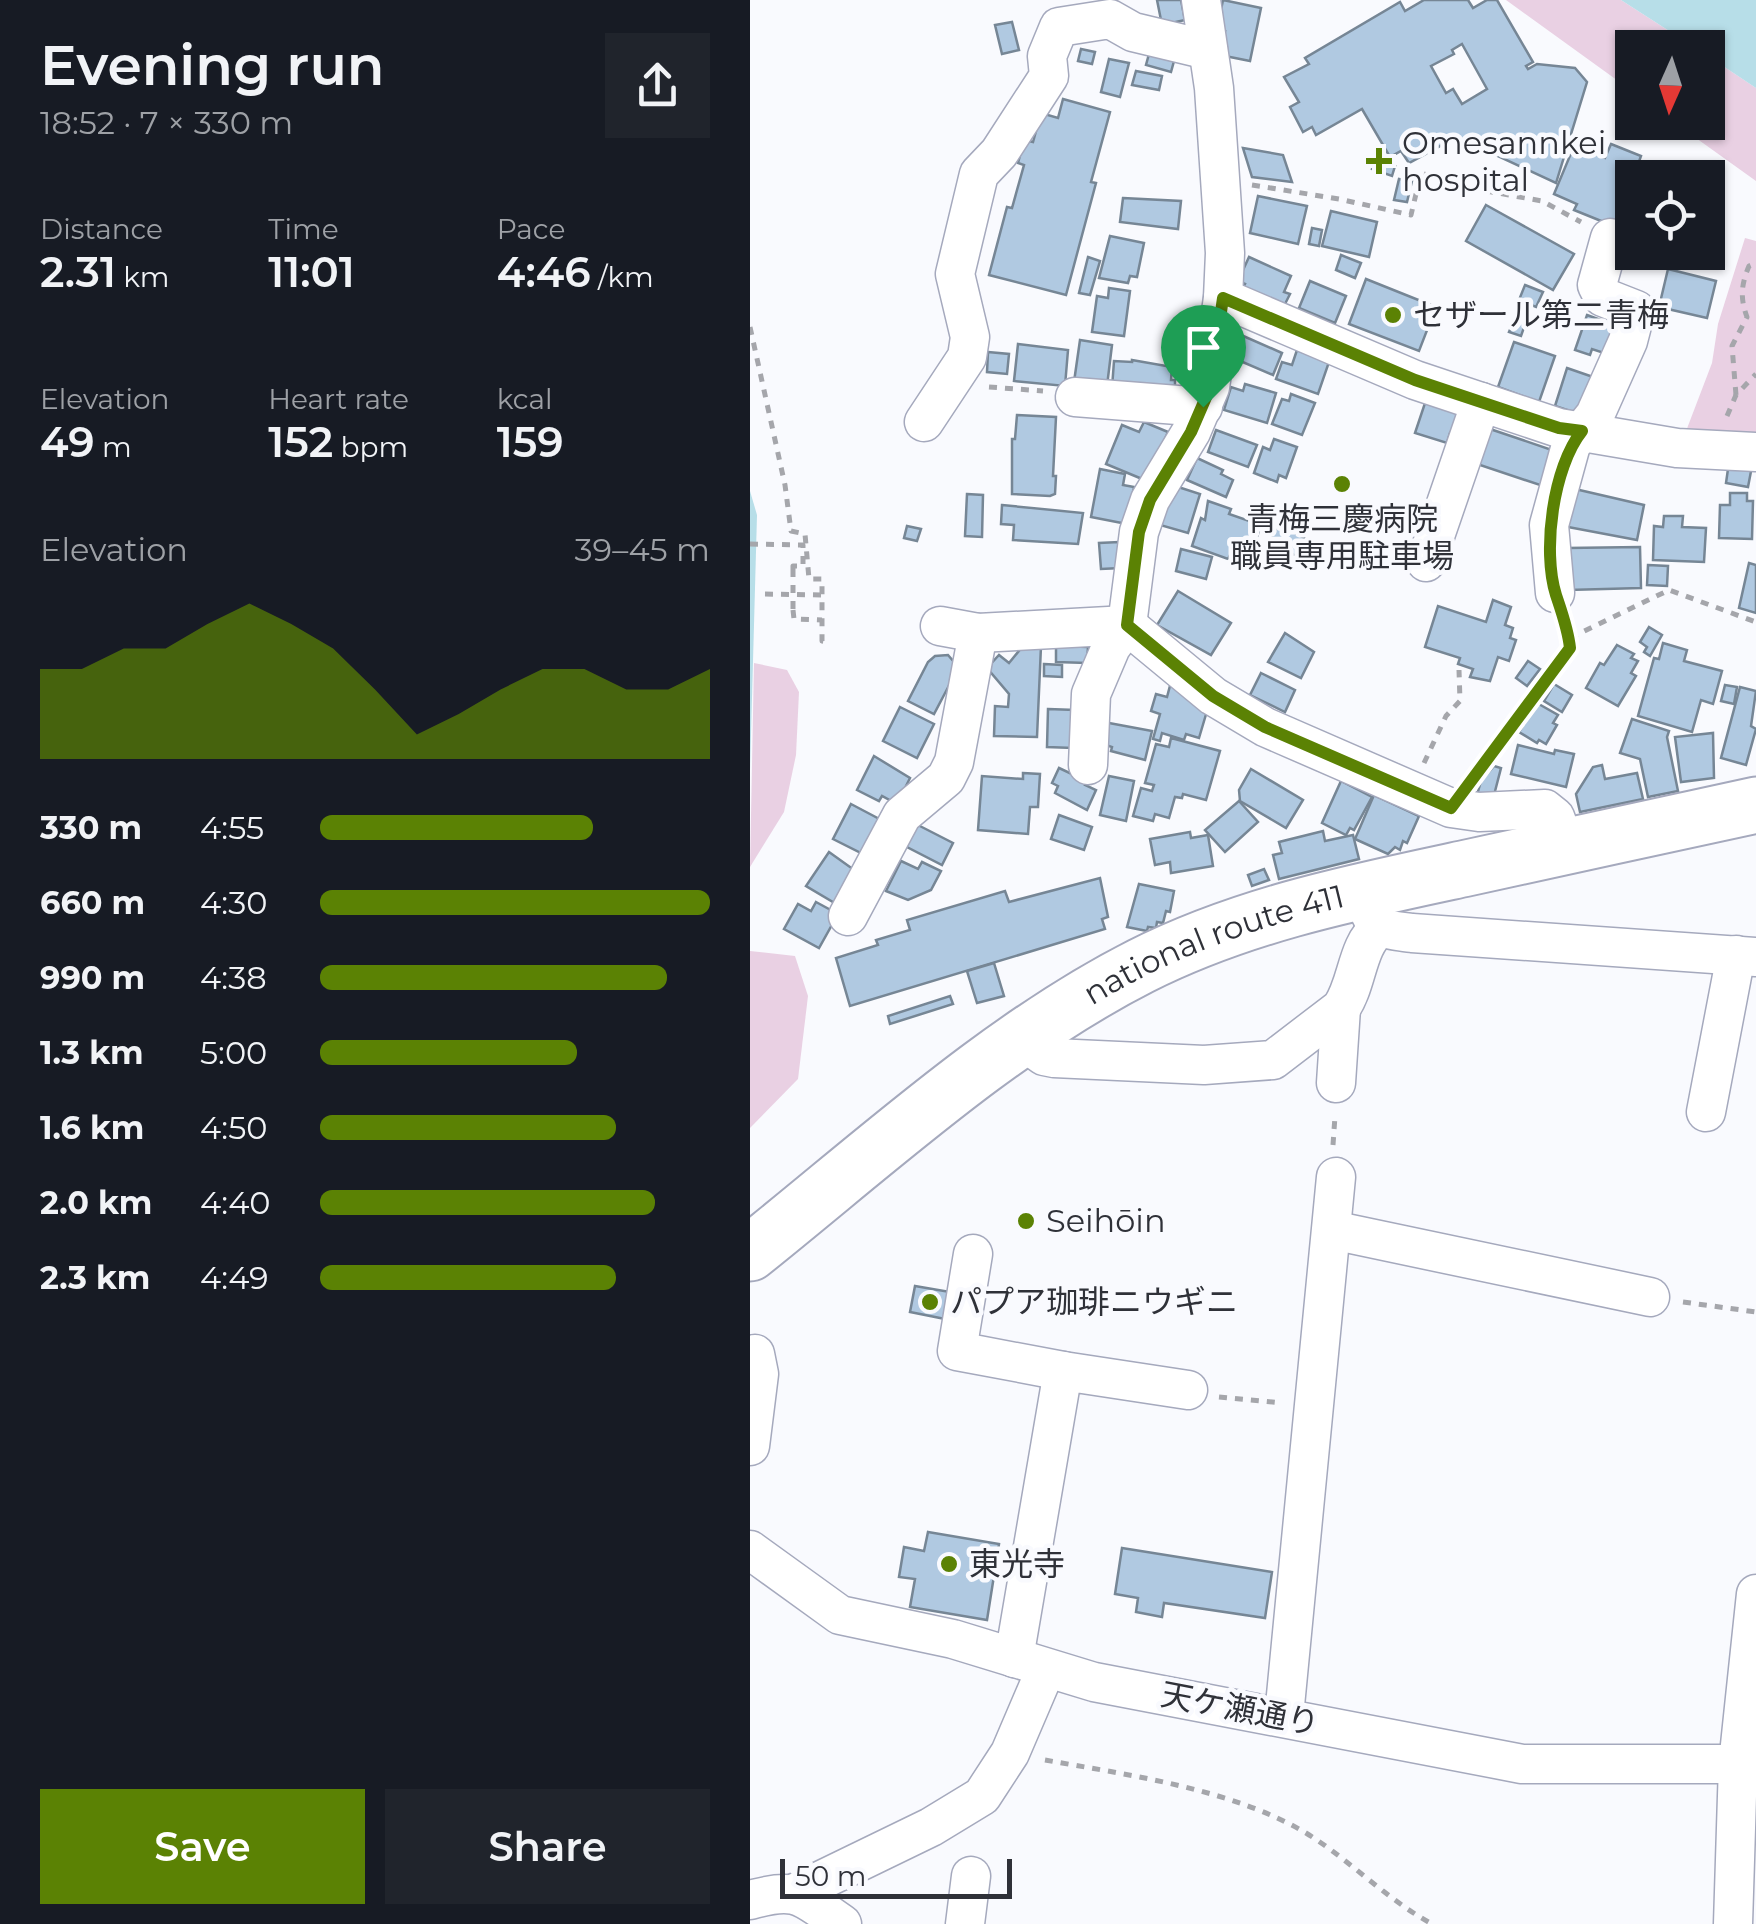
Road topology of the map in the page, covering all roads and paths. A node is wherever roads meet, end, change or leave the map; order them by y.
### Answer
1 (1202, 0) edge
2 (1208, 50) junction
3 (1221, 182) junction
4 (1610, 238) joint
5 (1756, 263) edge
6 (1223, 298) junction
7 (750, 327) edge
8 (1756, 374) edge
9 (950, 384) junction
10 (1074, 397) joint
11 (1481, 402) junction
12 (1203, 407) junction
13 (924, 422) dead end
14 (1582, 431) junction
15 (1756, 452) edge
16 (750, 544) edge
17 (1426, 562) dead end
18 (1555, 593) joint
19 (764, 594) dead end
20 (822, 595) junction
21 (822, 620) junction
22 (1756, 622) edge
23 (1127, 625) junction
24 (940, 626) dead end
25 (978, 633) junction
26 (1570, 638) junction
27 (828, 642) dead end
28 (1459, 670) dead end
29 (1088, 764) dead end
30 (1409, 792) junction
31 (1756, 805) edge
32 (1451, 808) junction
33 (1566, 846) junction
34 (864, 904) dead end
35 (1371, 909) junction
36 (1746, 956) edge
37 (1341, 1008) junction
38 (1020, 1039) junction
39 (1336, 1083) dead end
40 (1706, 1112) dead end
41 (1336, 1177) dead end
42 (1332, 1230) junction
43 (750, 1253) edge
44 (973, 1254) dead end
45 (1650, 1298) joint
46 (1756, 1312) edge
47 (756, 1354) dead end
48 (1063, 1371) junction
49 (1188, 1390) joint
50 (1315, 1407) junction
51 (750, 1446) edge
52 (750, 1550) edge
53 (1756, 1594) edge
54 (1030, 1664) junction
55 (1284, 1716) junction
56 (1010, 1754) junction
57 (1747, 1766) edge
58 (972, 1876) dead end
59 (795, 1893) junction
60 (750, 1900) edge
61 (842, 1924) edge
62 (965, 1924) edge
63 (1432, 1924) edge
64 (1733, 1924) edge

1 - 2 street
2 - 3 street
2 - 9 street
3 - 4 path
3 - 6 street
4 - 14 street
5 - 8 path
6 - 11 street
6 - 12 street
7 - 20 path
9 - 10 path
9 - 13 street
10 - 12 street
11 - 14 street
11 - 17 street
12 - 23 street
14 - 15 street
14 - 18 street
16 - 21 path, bridge
18 - 26 path
19 - 20 path
20 - 21 path
21 - 27 path
22 - 26 path
23 - 25 street
23 - 29 street
23 - 30 street
24 - 25 street
25 - 34 street
26 - 32 path
28 - 30 path
30 - 32 street
31 - 33 highway, national route 411
32 - 33 street
33 - 35 highway, national route 411
35 - 36 street
35 - 37 street
35 - 38 highway, national route 411
36 - 40 street
37 - 38 street
37 - 39 street
38 - 43 highway, national route 411
41 - 42 street
42 - 45 street
42 - 50 street
44 - 48 street
45 - 46 path
47 - 51 street
48 - 49 street
48 - 54 street
49 - 50 path
50 - 55 street
52 - 54 street, 天ケ瀬通り
53 - 57 street
54 - 55 street, 天ケ瀬通り
54 - 56 street
55 - 57 street, 天ケ瀬通り
56 - 59 street
56 - 63 path
57 - 64 street
58 - 62 street
59 - 60 street
59 - 61 street

